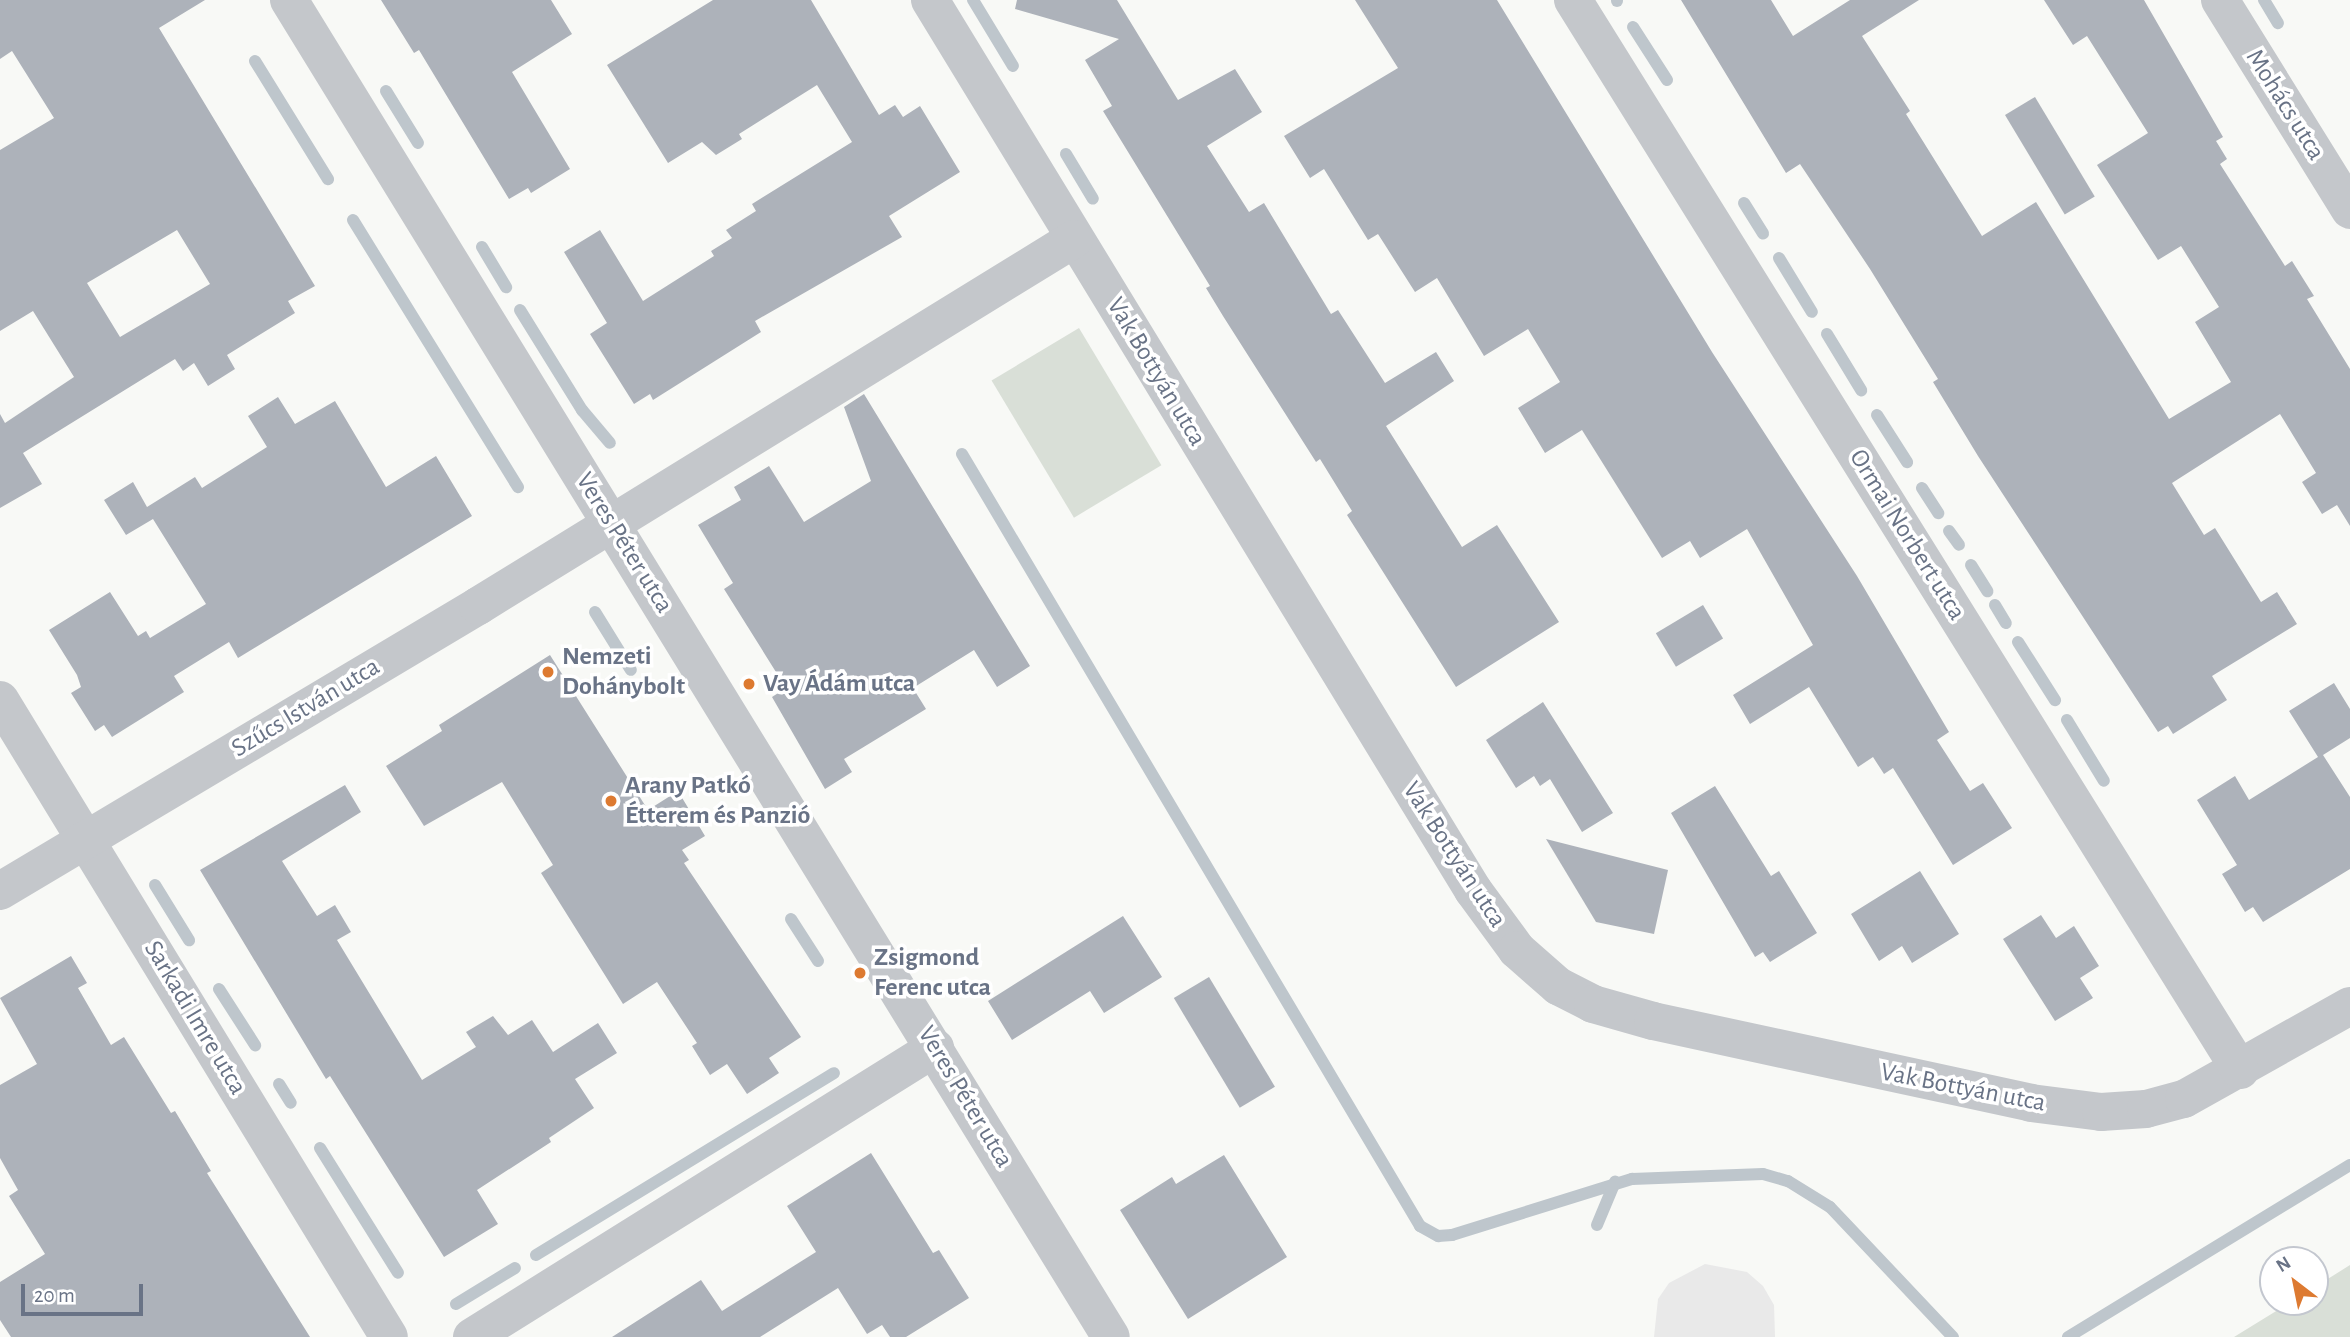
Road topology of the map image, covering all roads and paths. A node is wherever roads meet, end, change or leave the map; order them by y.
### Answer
1 (289, 0) edge
2 (930, 0) edge
3 (1573, 0) edge
4 (2220, 0) edge
5 (2350, 210) edge
6 (1074, 239) junction
7 (611, 522) junction
8 (0, 700) edge
9 (86, 841) junction
10 (0, 891) edge
11 (2350, 1006) edge
12 (935, 1048) junction
13 (2240, 1070) junction
14 (389, 1337) edge
15 (472, 1337) edge
16 (1111, 1337) edge

1 - 7 street, Veres Péter utca
2 - 6 street, Vak Bottyán utca
3 - 13 street, Ormai Norbert utca
4 - 5 street, Mohács utca
6 - 7 street
6 - 13 street, Vak Bottyán utca
7 - 9 street, Szűcs István utca
7 - 12 street, Veres Péter utca
8 - 9 street, Sarkadi Imre utca
9 - 10 street, Szűcs István utca
9 - 14 street, Sarkadi Imre utca
11 - 13 street, Vak Bottyán utca
12 - 15 street
12 - 16 street, Veres Péter utca

